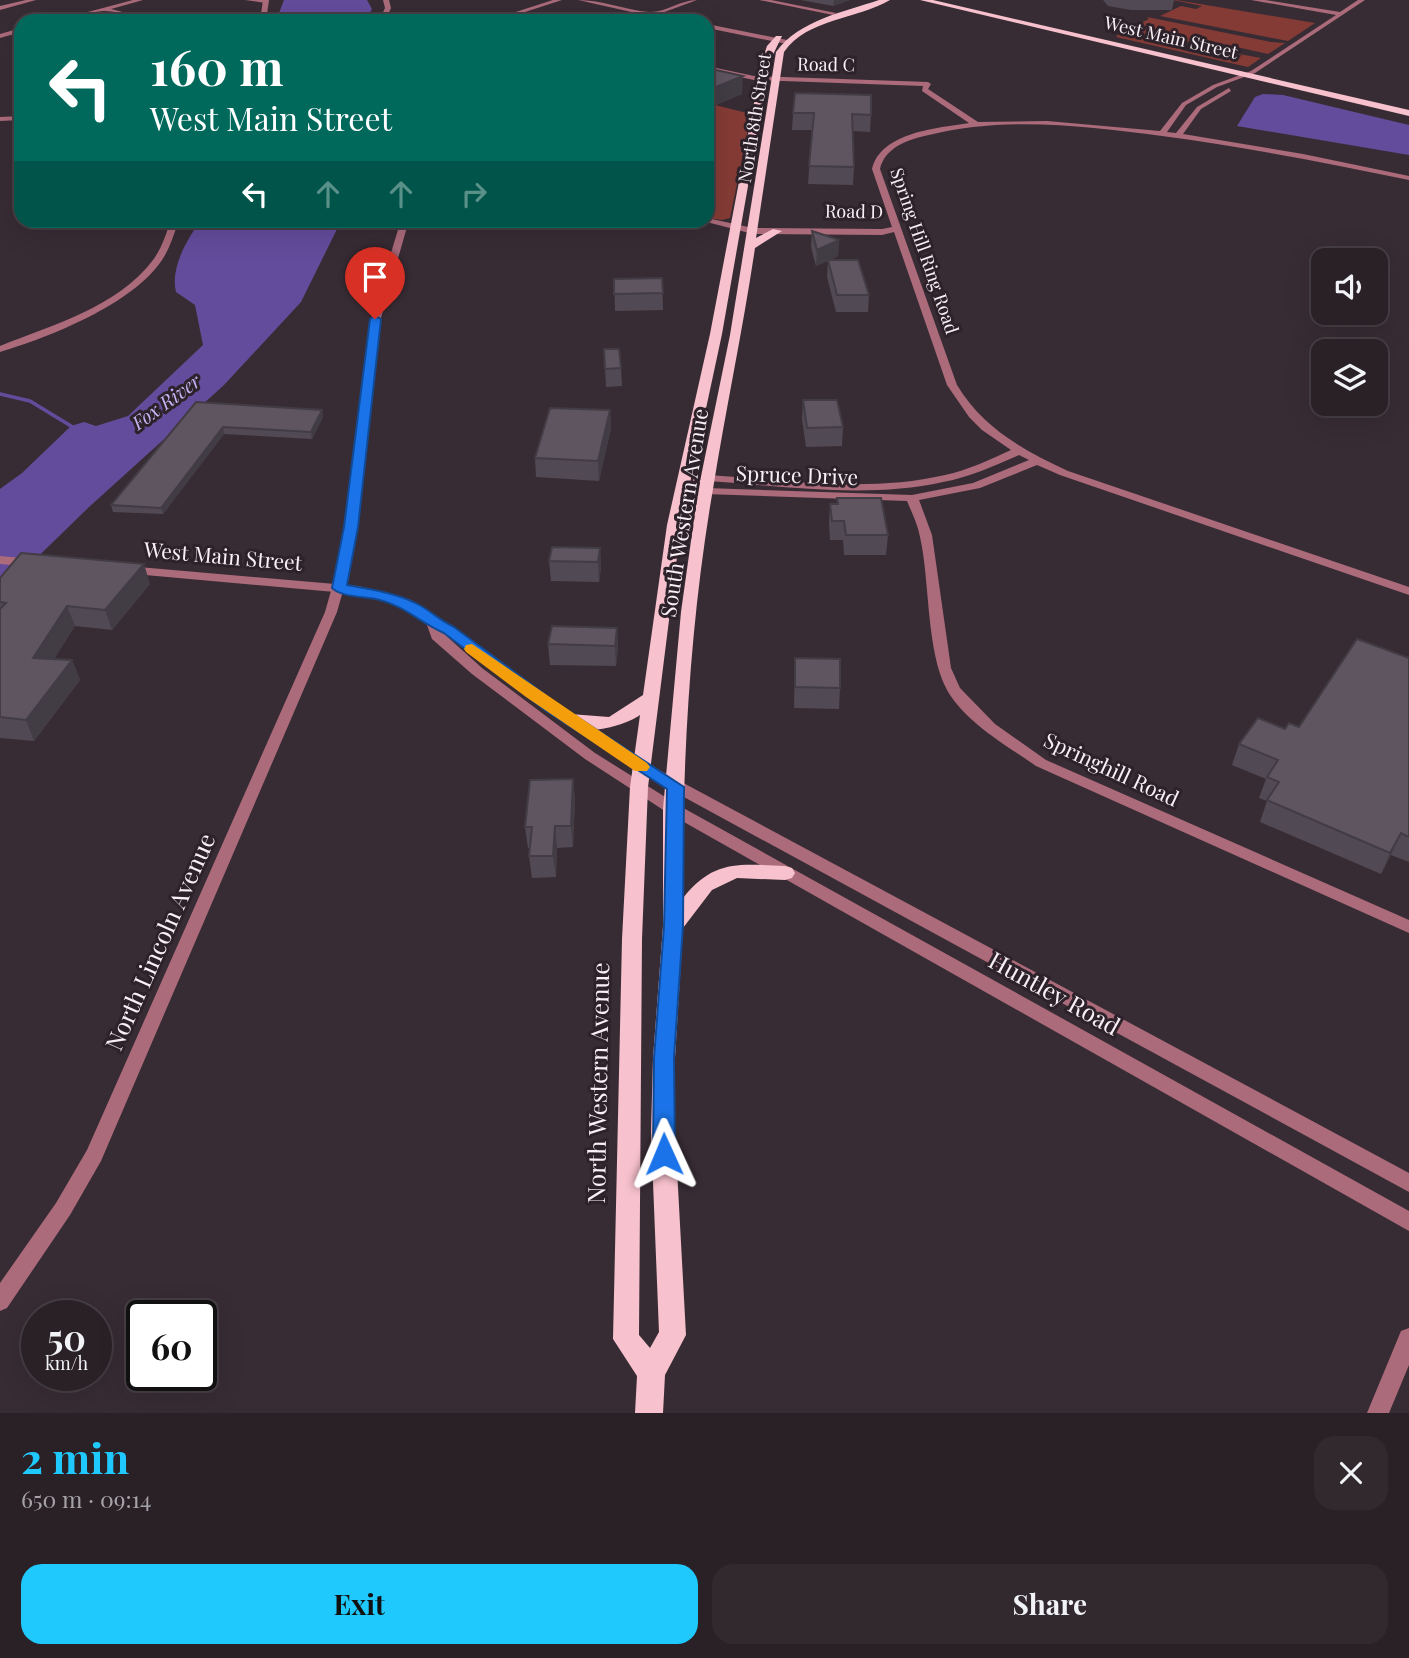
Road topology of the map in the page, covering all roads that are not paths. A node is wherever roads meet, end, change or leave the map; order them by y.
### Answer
1 (33, 0) edge
2 (140, 0) edge
3 (247, 0) edge
4 (266, 0) edge
5 (559, 0) edge
6 (581, 0) edge
7 (694, 0) edge
8 (762, 0) edge
9 (869, 0) edge
10 (886, 0) edge
11 (924, 0) edge
12 (942, 0) edge
13 (1254, 0) edge
14 (1362, 0) edge
15 (0, 8) edge
16 (105, 9) junction
17 (833, 13) junction
18 (85, 14) edge
19 (125, 14) edge
20 (515, 14) edge
21 (652, 14) joint
22 (1341, 14) junction
23 (714, 27) edge
24 (777, 40) junction
25 (787, 42) junction
26 (1213, 68) junction
27 (714, 69) edge
28 (1248, 77) junction
29 (763, 78) junction
30 (778, 78) junction
31 (1230, 80) junction
32 (1409, 111) edge
33 (977, 125) junction
34 (754, 126) junction
35 (769, 126) junction
36 (1162, 134) junction
37 (1178, 136) junction
38 (1409, 178) edge
39 (714, 223) edge
40 (172, 228) edge
41 (403, 228) edge
42 (735, 228) junction
43 (896, 229) junction
44 (776, 231) joint
45 (752, 234) junction
46 (0, 349) edge
47 (1018, 451) junction
48 (1037, 461) junction
49 (682, 484) junction
50 (706, 485) junction
51 (912, 498) junction
52 (0, 560) edge
53 (43, 563) edge
54 (111, 569) edge
55 (339, 588) junction
56 (1409, 591) edge
57 (433, 623) junction
58 (649, 699) junction
59 (570, 720) junction
60 (641, 777) junction
61 (674, 798) junction
62 (785, 873) junction
63 (673, 926) junction
64 (1409, 927) edge
65 (1409, 1183) edge
66 (1409, 1222) edge
67 (0, 1301) edge
68 (1409, 1339) edge
69 (651, 1372) junction
70 (649, 1413) edge
71 (1378, 1413) edge

1 - 15 street
2 - 16 street
3 - 4 street
5 - 20 street
6 - 21 street
7 - 21 street
8 - 17 street
9 - 17 main road, North 8th Street
10 - 25 main road, North 8th Street
11 - 26 main road, West Main Street
12 - 28 main road, West Main Street
13 - 22 street
14 - 22 street
16 - 18 street
16 - 19 street
17 - 24 main road, North 8th Street
22 - 28 street
23 - 24 street
24 - 25 street
24 - 29 main road, North 8th Street
25 - 30 main road, North 8th Street
26 - 28 main road, West Main Street
26 - 31 main road
27 - 29 street, Road C
28 - 31 street
28 - 32 main road, West Main Street
28 - 32 main road, West Main Street
28 - 37 street
29 - 30 street, Road C
29 - 34 main road, North 8th Street
30 - 33 street, Road C
30 - 35 main road, North 8th Street
31 - 36 street
33 - 36 street, Spring Hill Ring Road
33 - 43 street, Spring Hill Ring Road
34 - 35 main road
34 - 42 main road, North 8th Street
35 - 45 main road, North 8th Street
36 - 37 street, Spring Hill Ring Road
37 - 38 street, Spring Hill Ring Road
39 - 42 street, Road D
40 - 46 street
41 - 55 street, North Lincoln Avenue
42 - 45 street, Road D
42 - 49 main road, South Western Avenue
43 - 44 street, Road D
43 - 45 street, Road D
43 - 47 street, Spring Hill Ring Road
44 - 45 main road
45 - 50 main road, South Western Avenue
47 - 48 street, Spring Hill Ring Road
47 - 50 street, Spruce Drive
48 - 51 street, Spruce Drive
48 - 56 street, Spring Hill Ring Road
49 - 50 street, Spruce Drive
49 - 58 main road, South Western Avenue
50 - 51 street, Spruce Drive
50 - 61 main road, South Western Avenue
51 - 64 street, Springhill Road
52 - 53 street
54 - 55 street, West Main Street
55 - 57 street, West Main Street
55 - 67 street, North Lincoln Avenue
57 - 59 street, West Main Street
57 - 60 street, West Main Street
58 - 59 main road
58 - 60 main road, South Western Avenue
59 - 60 street, West Main Street
60 - 61 street, West Main Street
60 - 61 street, West Main Street
60 - 69 main road, North Western Avenue
61 - 62 street, Huntley Road
61 - 63 main road
61 - 65 street, Huntley Road
62 - 63 main road
62 - 66 street, Huntley Road
63 - 69 main road
68 - 71 street
69 - 70 main road

